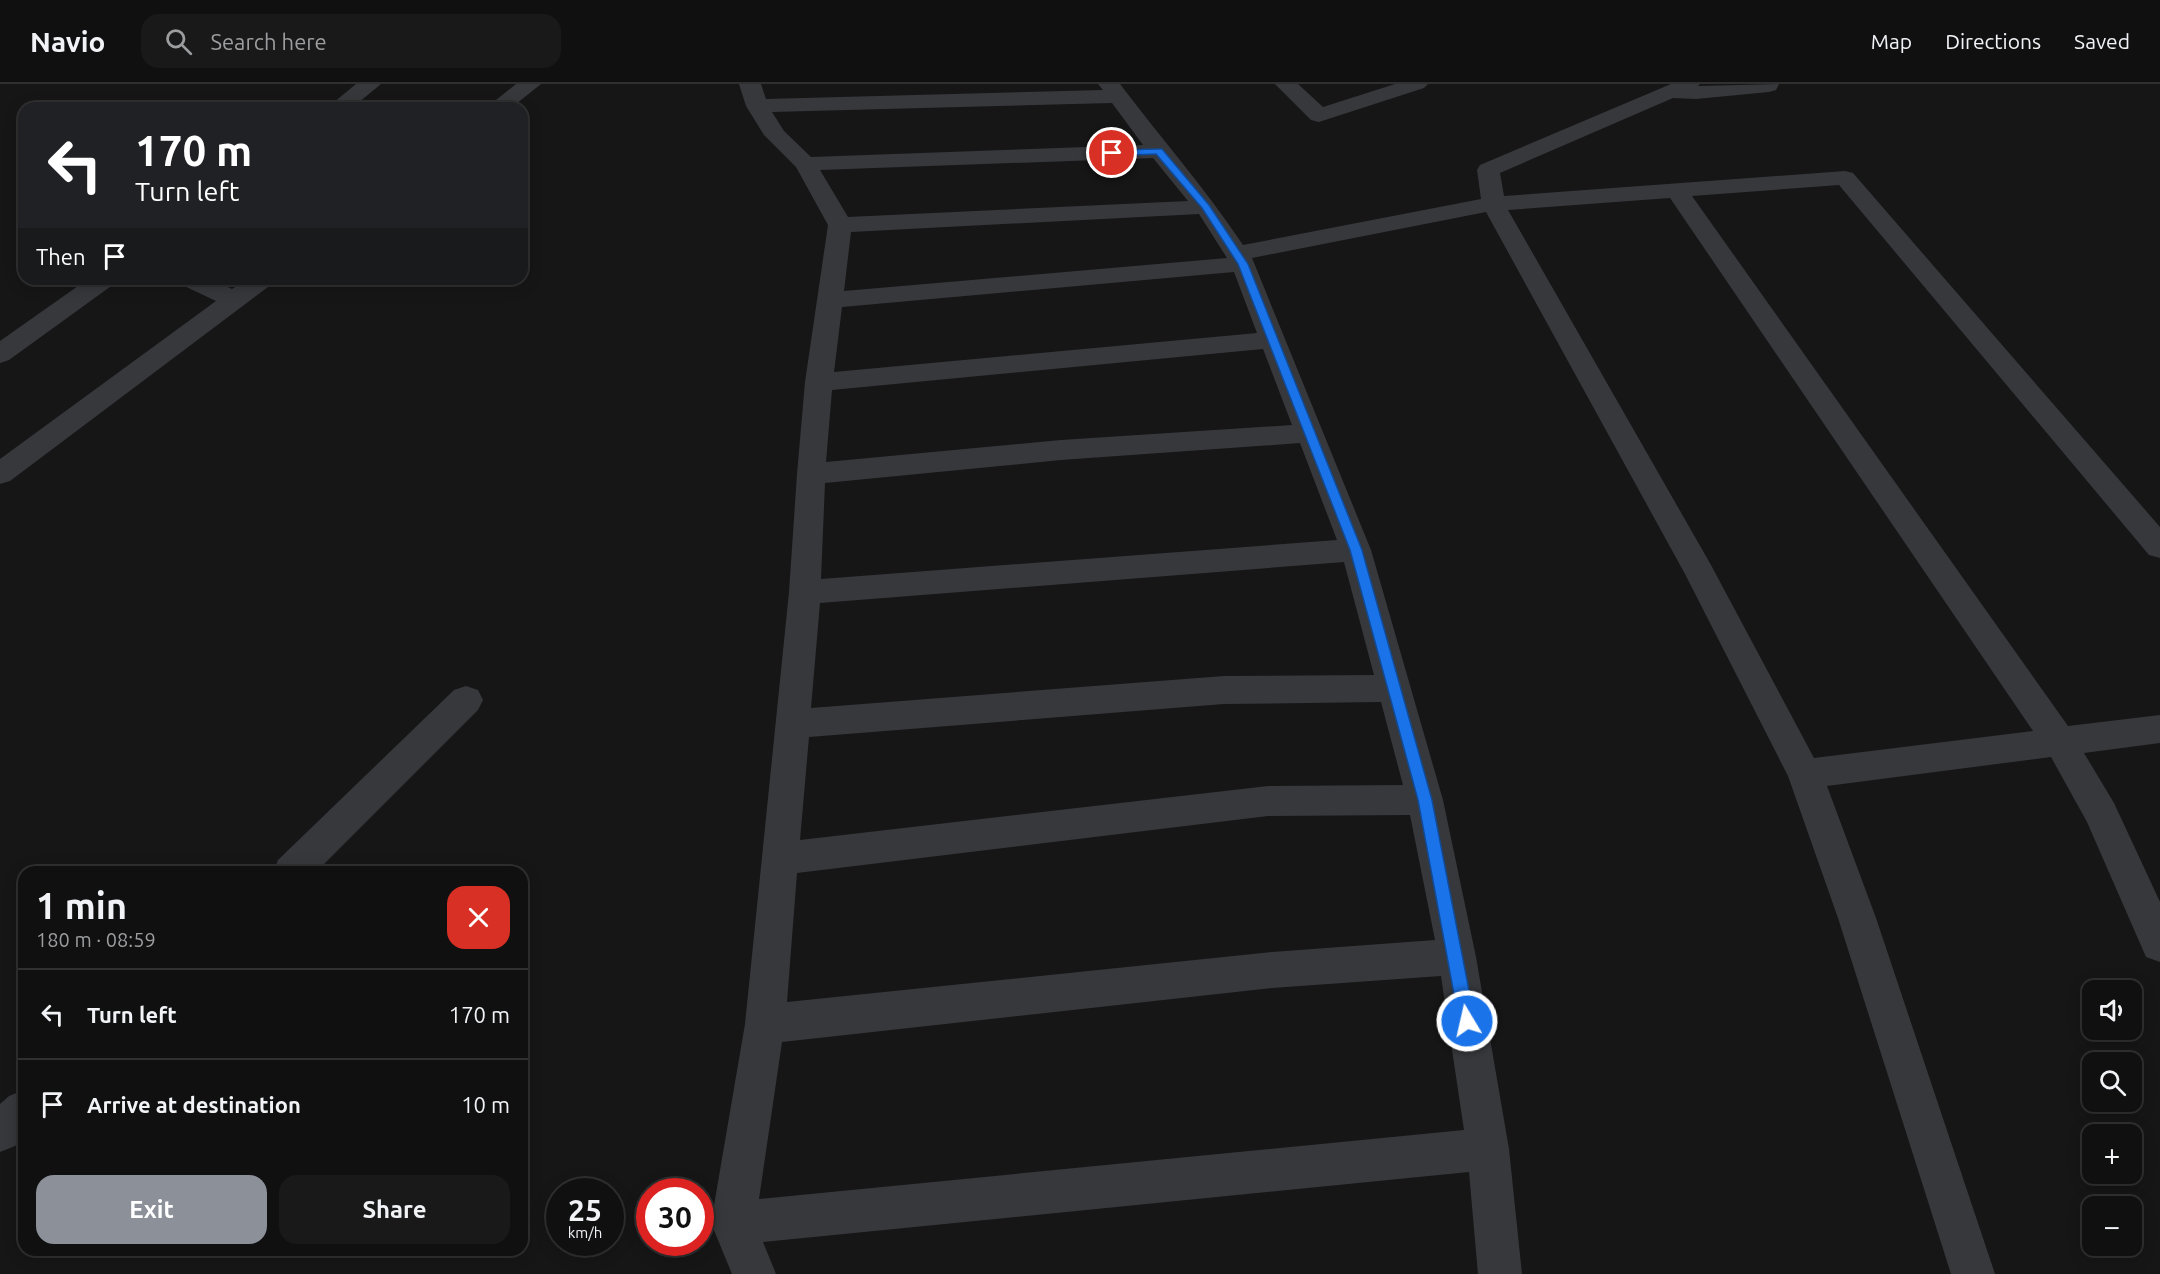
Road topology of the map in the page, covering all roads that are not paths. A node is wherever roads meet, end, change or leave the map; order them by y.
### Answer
1 (370, 84) edge
2 (530, 84) edge
3 (1286, 84) edge
4 (1417, 84) edge
5 (1768, 84) edge
6 (1680, 88) edge
7 (1114, 90) edge
8 (753, 95) edge
9 (346, 102) edge
10 (505, 102) edge
11 (1159, 151) junction
12 (805, 164) junction
13 (1677, 191) junction
14 (1494, 204) junction
15 (1206, 207) junction
16 (840, 225) junction
17 (1240, 259) junction
18 (97, 285) edge
19 (202, 285) edge
20 (255, 285) edge
21 (234, 300) junction
22 (831, 300) junction
23 (1273, 340) junction
24 (0, 354) edge
25 (819, 382) junction
26 (1310, 433) junction
27 (0, 474) edge
28 (811, 474) junction
29 (2160, 507) edge
30 (2129, 510) junction
31 (2160, 547) edge
32 (1356, 550) junction
33 (806, 592) junction
34 (1394, 688) junction
35 (466, 700) dead end
36 (792, 724) junction
37 (2160, 729) edge
38 (2060, 742) junction
39 (1805, 774) junction
40 (1425, 800) junction
41 (782, 858) junction
42 (297, 866) edge
43 (2160, 944) edge
44 (1456, 957) junction
45 (765, 1024) junction
46 (18, 1116) edge
47 (0, 1131) edge
48 (1488, 1149) junction
49 (733, 1223) junction
50 (754, 1274) edge
51 (1500, 1274) edge
52 (1973, 1274) edge

1 - 9 street
2 - 10 street
3 - 4 street
5 - 6 street
6 - 14 street
7 - 8 street
7 - 11 street
8 - 12 street
11 - 12 street
11 - 15 street
12 - 16 street
13 - 14 street
13 - 30 street
13 - 38 street
14 - 17 street
14 - 39 street
15 - 16 street
15 - 17 street
16 - 22 street
17 - 22 street
17 - 23 street
18 - 24 street
19 - 21 street
20 - 21 street
21 - 27 street
22 - 25 street
23 - 25 street
23 - 26 street
25 - 28 street
26 - 28 street
26 - 32 street
28 - 33 street
29 - 30 street
30 - 31 street
32 - 33 street
32 - 34 street
33 - 36 street
34 - 36 street
34 - 40 street
35 - 42 street
36 - 41 street
37 - 38 street
38 - 39 street
38 - 43 street
39 - 52 street
40 - 41 street
40 - 44 street
41 - 45 street
44 - 45 street
44 - 48 street
45 - 49 street
46 - 47 street
48 - 49 street
48 - 51 street
49 - 50 street

